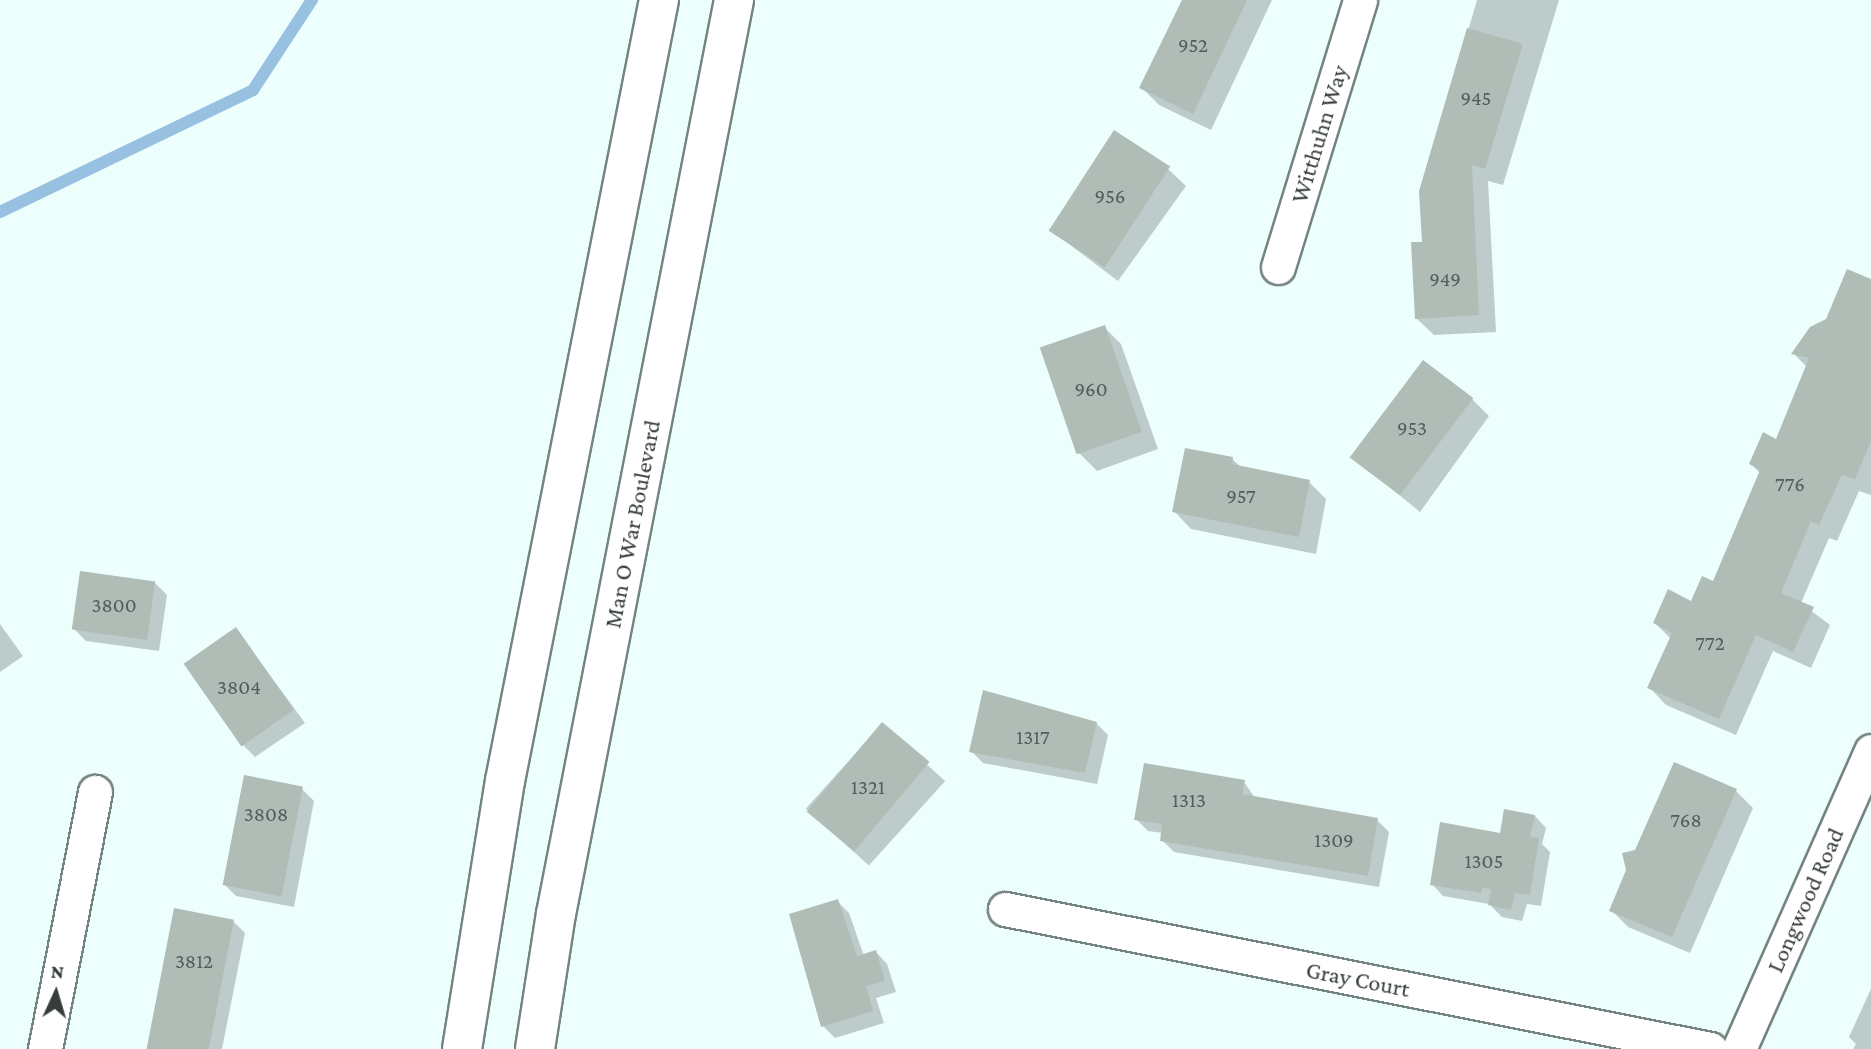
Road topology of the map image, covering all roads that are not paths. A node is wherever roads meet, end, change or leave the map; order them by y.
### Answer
1 (659, 0) edge
2 (734, 0) edge
3 (1360, 0) edge
4 (1278, 267) dead end
5 (1871, 751) edge
6 (95, 792) dead end
7 (1005, 909) dead end
8 (45, 1049) edge
9 (462, 1049) edge
10 (535, 1049) edge
11 (1710, 1049) edge
12 (1739, 1049) edge

1 - 9 main road
2 - 10 main road, Man O War Boulevard
3 - 4 street, Witthuhn Way
5 - 12 street, Longwood Road
6 - 8 street
7 - 11 street, Gray Court

